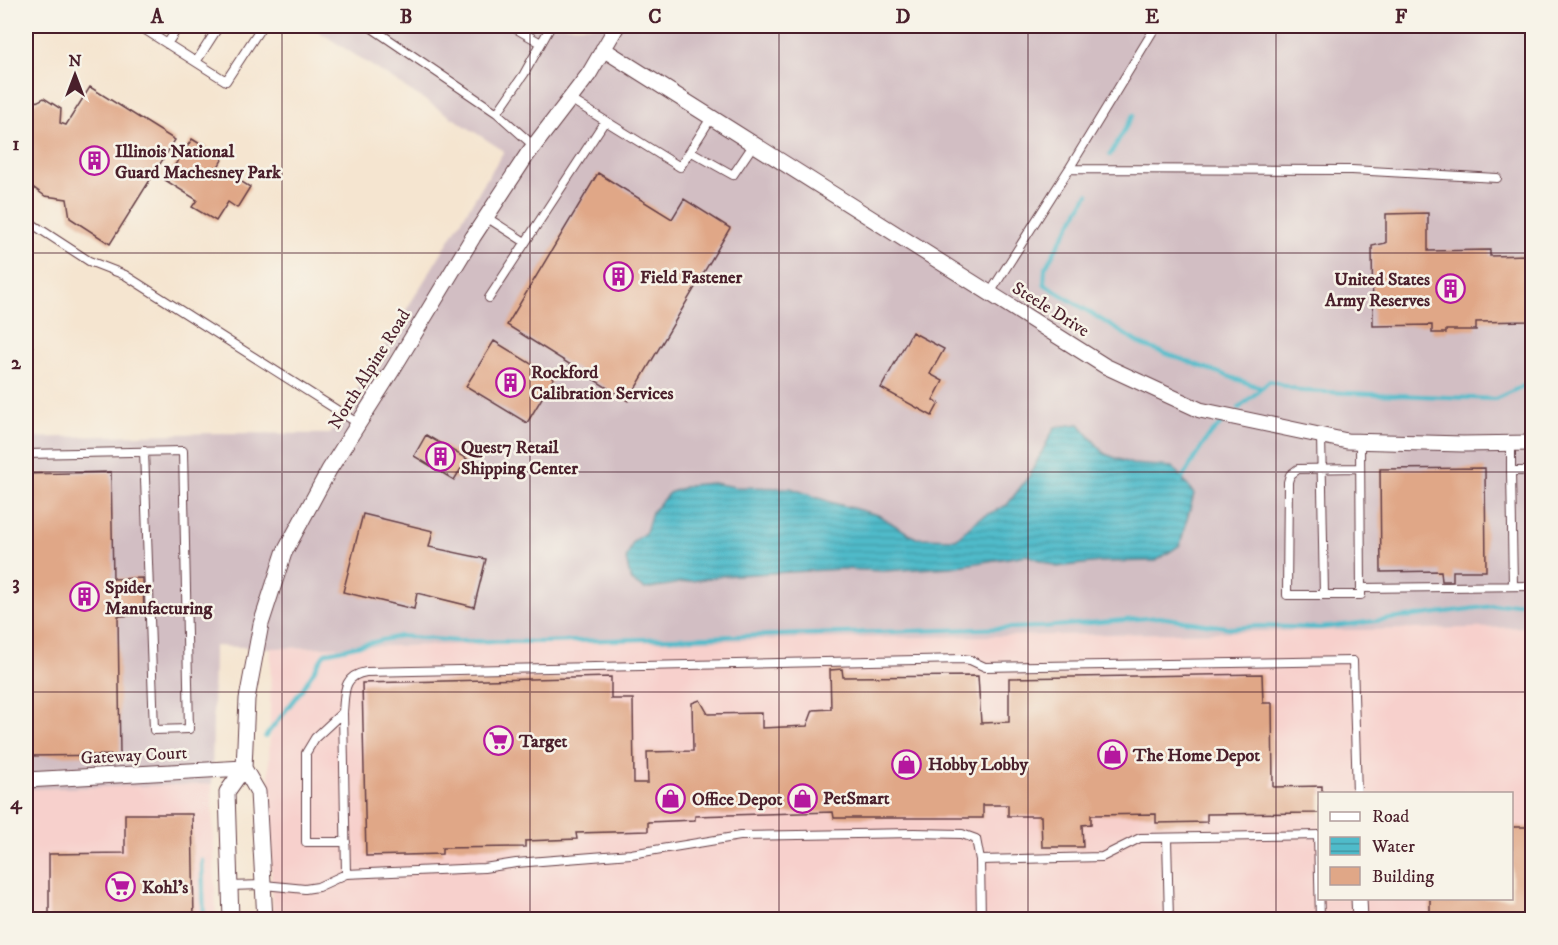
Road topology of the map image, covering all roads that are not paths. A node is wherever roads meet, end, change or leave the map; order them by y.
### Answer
1 (139, 26) edge
2 (179, 26) edge
3 (219, 26) edge
4 (262, 26) edge
5 (369, 26) edge
6 (511, 26) edge
7 (551, 26) edge
8 (617, 26) edge
9 (1156, 26) edge
10 (541, 43) junction
11 (167, 44) junction
12 (603, 49) junction
13 (196, 62) junction
14 (570, 99) junction
15 (497, 113) junction
16 (711, 117) junction
17 (605, 120) junction
18 (754, 144) junction
19 (534, 146) junction
20 (690, 151) junction
21 (1069, 169) junction
22 (1497, 178) dead end
23 (486, 217) junction
24 (26, 219) edge
25 (525, 242) junction
26 (990, 294) junction
27 (489, 298) dead end
28 (358, 424) junction
29 (1321, 435) junction
30 (1360, 441) junction
31 (1533, 443) edge
32 (1511, 444) junction
33 (144, 451) junction
34 (26, 454) edge
35 (1360, 468) junction
36 (1322, 470) junction
37 (1511, 471) junction
38 (1533, 471) edge
39 (1513, 586) junction
40 (1533, 586) edge
41 (1361, 588) junction
42 (1324, 595) junction
43 (343, 712) junction
44 (244, 768) junction
45 (26, 780) edge
46 (1357, 792) edge
47 (1318, 835) edge
48 (1167, 838) junction
49 (346, 842) junction
50 (980, 860) junction
51 (346, 874) junction
52 (264, 885) junction
53 (230, 886) junction
54 (1320, 900) edge
55 (1359, 900) edge
56 (231, 920) edge
57 (265, 920) edge
58 (981, 920) edge
59 (1169, 920) edge
60 (1320, 920) edge
61 (1360, 920) edge

1 - 11 lane
2 - 11 lane
3 - 13 lane
4 - 13 lane
5 - 15 lane
6 - 10 lane
7 - 10 lane
8 - 12 street, North Alpine Road
9 - 21 lane
10 - 15 lane
11 - 13 lane
12 - 14 street, North Alpine Road
12 - 16 street, Steele Drive
14 - 17 lane
14 - 19 street, North Alpine Road
15 - 19 lane
16 - 18 street, Steele Drive
16 - 20 lane
17 - 20 lane
17 - 25 lane
18 - 20 lane
18 - 26 street, Steele Drive
19 - 23 street, North Alpine Road
21 - 22 lane
21 - 26 lane
23 - 25 lane
23 - 28 street, North Alpine Road
24 - 28 lane
25 - 27 lane
26 - 29 street, Steele Drive
28 - 44 street, North Alpine Road
29 - 30 street, Steele Drive
29 - 36 lane
30 - 32 street, Steele Drive
30 - 35 lane
31 - 32 street, Steele Drive
32 - 37 lane
33 - 33 lane
33 - 34 lane
35 - 36 lane
35 - 41 lane
36 - 42 lane
36 - 42 lane
37 - 38 lane
37 - 39 lane
39 - 40 lane
39 - 41 lane
41 - 42 lane
43 - 46 lane
43 - 49 lane
43 - 49 lane
44 - 45 street, Gateway Court
44 - 52 street
44 - 53 street
47 - 48 lane
48 - 50 lane
48 - 59 lane
49 - 51 lane
50 - 51 lane
50 - 58 lane
51 - 52 lane
52 - 53 lane
52 - 57 street
53 - 56 street
54 - 60 lane
55 - 61 street

